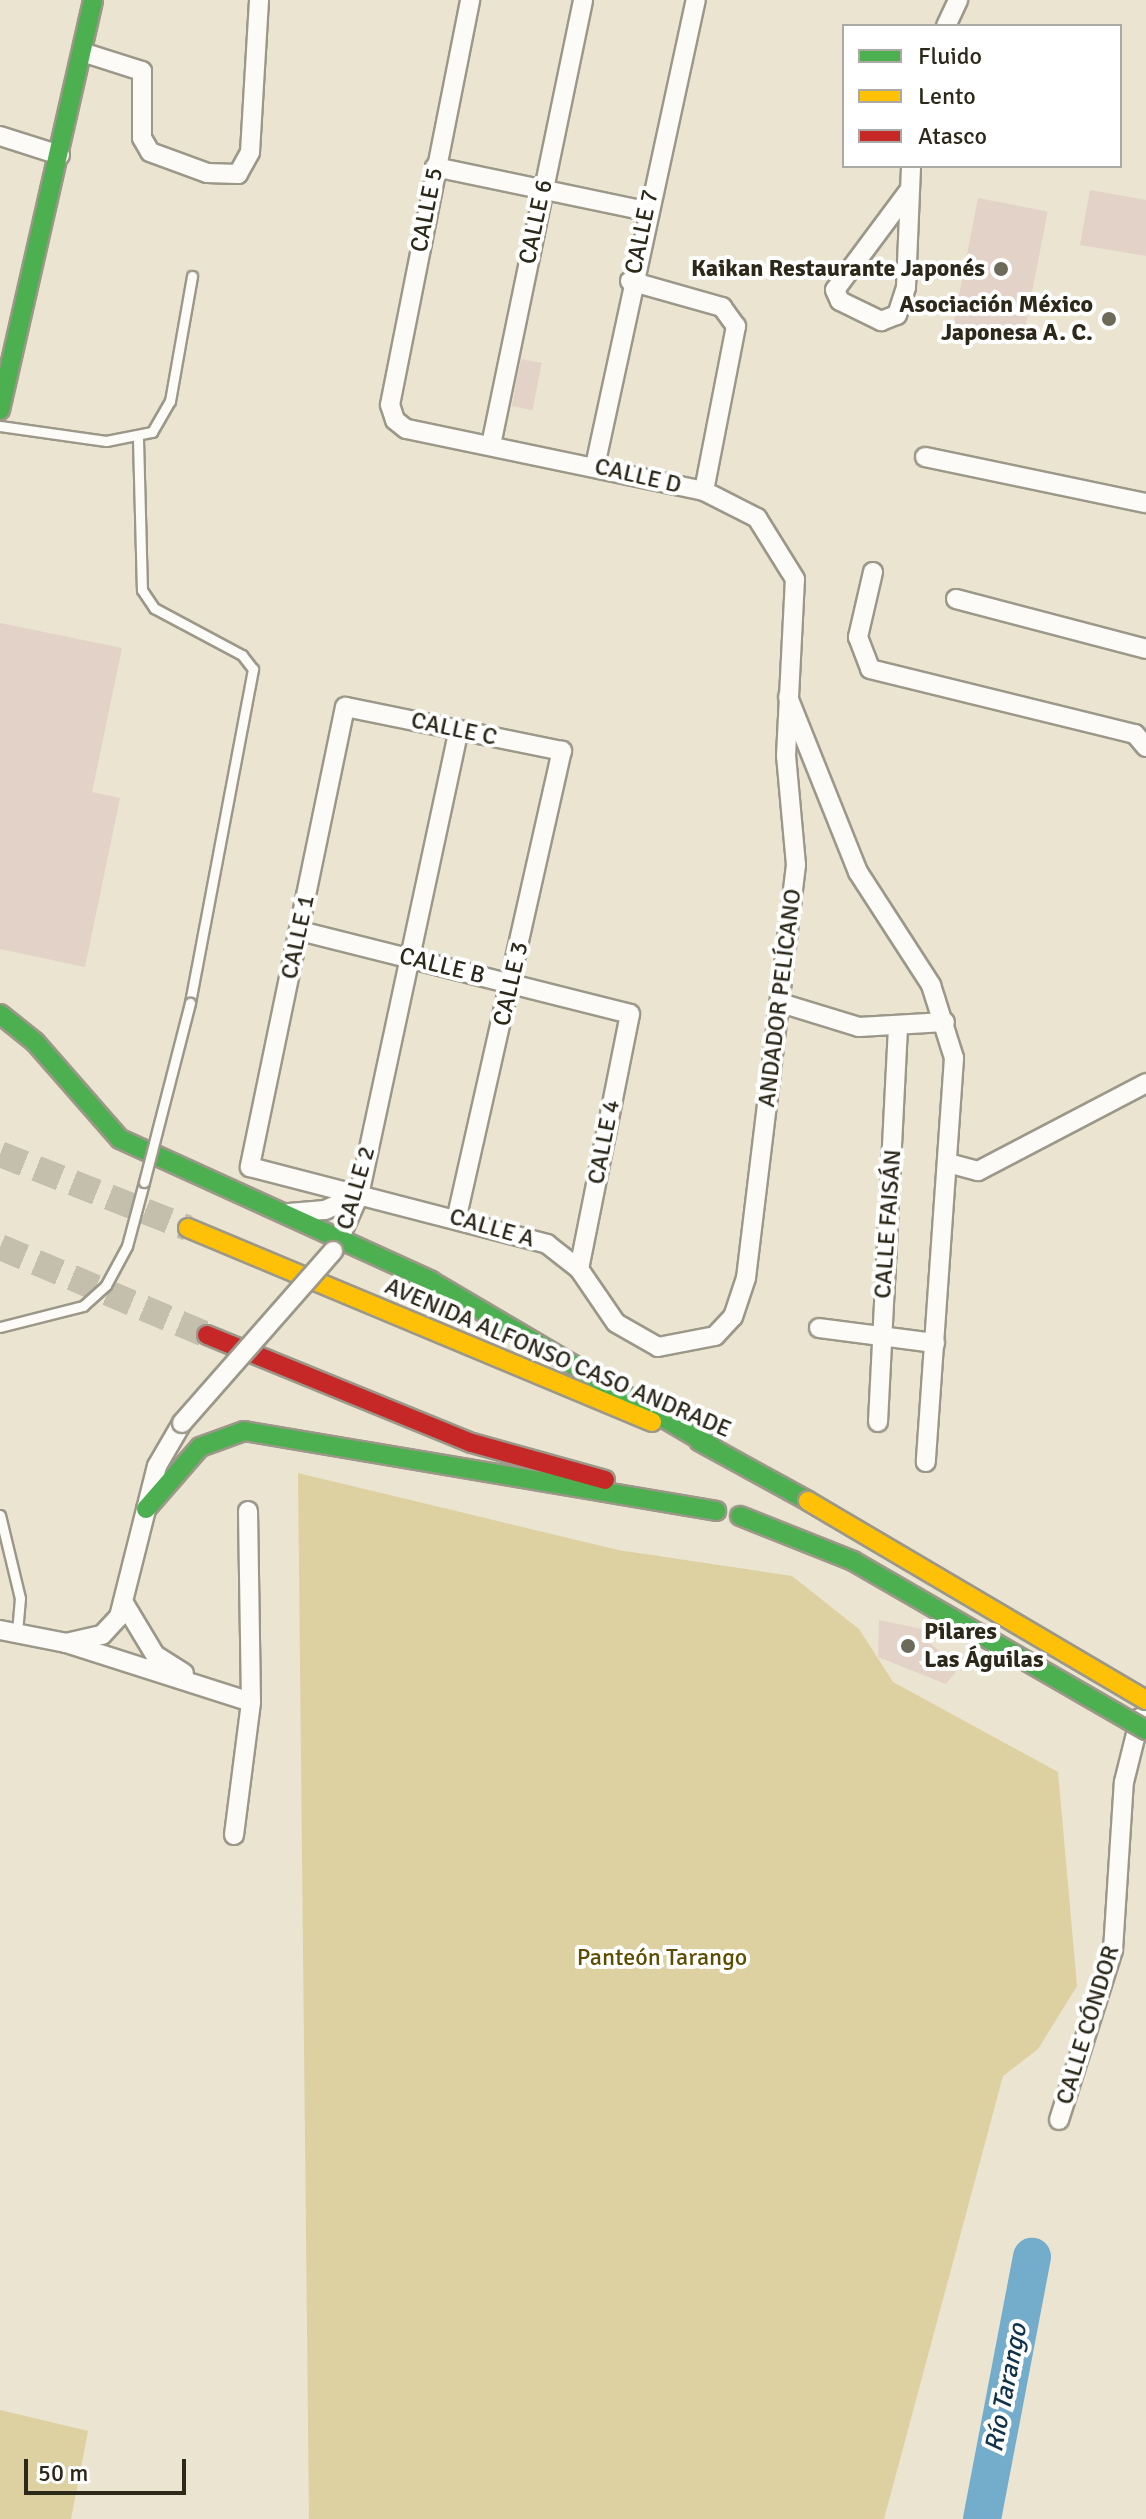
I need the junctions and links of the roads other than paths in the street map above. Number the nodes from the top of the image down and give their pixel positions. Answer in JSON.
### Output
{"nodes":[{"id":1,"x":93,"y":0,"type":"edge"},
{"id":2,"x":259,"y":0,"type":"edge"},
{"id":3,"x":470,"y":0,"type":"edge"},
{"id":4,"x":583,"y":0,"type":"edge"},
{"id":5,"x":696,"y":0,"type":"edge"},
{"id":6,"x":958,"y":0,"type":"edge"},
{"id":7,"x":947,"y":24,"type":"edge"},
{"id":8,"x":82,"y":52,"type":"junction"},
{"id":9,"x":0,"y":136,"type":"edge"},
{"id":10,"x":60,"y":155,"type":"junction"},
{"id":11,"x":435,"y":167,"type":"junction"},
{"id":12,"x":911,"y":168,"type":"edge"},
{"id":13,"x":542,"y":190,"type":"junction"},
{"id":14,"x":908,"y":192,"type":"junction"},
{"id":15,"x":646,"y":211,"type":"junction"},
{"id":16,"x":192,"y":276,"type":"dead end"},
{"id":17,"x":630,"y":281,"type":"junction"},
{"id":18,"x":0,"y":410,"type":"edge"},
{"id":19,"x":395,"y":420,"type":"joint"},
{"id":20,"x":0,"y":426,"type":"edge"},
{"id":21,"x":138,"y":439,"type":"junction"},
{"id":22,"x":491,"y":445,"type":"junction"},
{"id":23,"x":925,"y":457,"type":"dead end"},
{"id":24,"x":595,"y":466,"type":"junction"},
{"id":25,"x":704,"y":491,"type":"junction"},
{"id":26,"x":1146,"y":503,"type":"edge"},
{"id":27,"x":873,"y":572,"type":"dead end"},
{"id":28,"x":956,"y":599,"type":"dead end"},
{"id":29,"x":795,"y":629,"type":"joint"},
{"id":30,"x":1146,"y":649,"type":"edge"},
{"id":31,"x":787,"y":695,"type":"junction"},
{"id":32,"x":345,"y":707,"type":"joint"},
{"id":33,"x":459,"y":730,"type":"junction"},
{"id":34,"x":1146,"y":747,"type":"edge"},
{"id":35,"x":562,"y":751,"type":"joint"},
{"id":36,"x":300,"y":931,"type":"junction"},
{"id":37,"x":408,"y":958,"type":"junction"},
{"id":38,"x":511,"y":984,"type":"junction"},
{"id":39,"x":784,"y":1004,"type":"junction"},
{"id":40,"x":0,"y":1014,"type":"edge"},
{"id":41,"x":630,"y":1014,"type":"joint"},
{"id":42,"x":945,"y":1022,"type":"junction"},
{"id":43,"x":898,"y":1027,"type":"junction"},
{"id":44,"x":1146,"y":1083,"type":"edge"},
{"id":45,"x":948,"y":1163,"type":"junction"},
{"id":46,"x":250,"y":1167,"type":"joint"},
{"id":47,"x":359,"y":1195,"type":"junction"},
{"id":48,"x":283,"y":1213,"type":"junction"},
{"id":49,"x":457,"y":1216,"type":"junction"},
{"id":50,"x":188,"y":1228,"type":"tunnel mouth"},
{"id":51,"x":337,"y":1246,"type":"junction"},
{"id":52,"x":579,"y":1269,"type":"junction"},
{"id":53,"x":733,"y":1317,"type":"joint"},
{"id":54,"x":0,"y":1327,"type":"edge"},
{"id":55,"x":819,"y":1328,"type":"dead end"},
{"id":56,"x":207,"y":1335,"type":"tunnel mouth"},
{"id":57,"x":880,"y":1339,"type":"junction"},
{"id":58,"x":935,"y":1343,"type":"junction"},
{"id":59,"x":878,"y":1422,"type":"dead end"},
{"id":60,"x":713,"y":1447,"type":"junction"},
{"id":61,"x":926,"y":1462,"type":"dead end"},
{"id":62,"x":146,"y":1509,"type":"junction"},
{"id":63,"x":248,"y":1511,"type":"dead end"},
{"id":64,"x":716,"y":1511,"type":"junction"},
{"id":65,"x":0,"y":1515,"type":"edge"},
{"id":66,"x":2,"y":1535,"type":"edge"},
{"id":67,"x":125,"y":1605,"type":"junction"},
{"id":68,"x":9,"y":1632,"type":"edge"},
{"id":69,"x":66,"y":1643,"type":"junction"},
{"id":70,"x":1146,"y":1692,"type":"edge"},
{"id":71,"x":221,"y":1695,"type":"junction"},
{"id":72,"x":1146,"y":1700,"type":"edge"},
{"id":73,"x":251,"y":1702,"type":"junction"},
{"id":74,"x":1142,"y":1742,"type":"edge"},
{"id":75,"x":234,"y":1835,"type":"dead end"},
{"id":76,"x":1059,"y":2120,"type":"dead end"}],
"edges":[{"from":1,"to":8,"type":"main road"},
{"from":2,"to":8,"type":"street"},
{"from":3,"to":11,"type":"street","name":"CALLE 5"},
{"from":4,"to":13,"type":"street","name":"CALLE 6"},
{"from":5,"to":15,"type":"street","name":"CALLE 7"},
{"from":6,"to":7,"type":"street"},
{"from":8,"to":10,"type":"main road"},
{"from":9,"to":10,"type":"street"},
{"from":10,"to":18,"type":"main road"},
{"from":11,"to":13,"type":"street"},
{"from":11,"to":19,"type":"street","name":"CALLE 5"},
{"from":12,"to":14,"type":"street"},
{"from":13,"to":15,"type":"street"},
{"from":13,"to":22,"type":"street","name":"CALLE 6"},
{"from":14,"to":14,"type":"street"},
{"from":15,"to":17,"type":"street","name":"CALLE 7"},
{"from":16,"to":21,"type":"lane"},
{"from":17,"to":24,"type":"street","name":"CALLE 7"},
{"from":17,"to":25,"type":"street"},
{"from":19,"to":22,"type":"street","name":"CALLE D"},
{"from":20,"to":21,"type":"lane"},
{"from":21,"to":54,"type":"lane","bridge":true},
{"from":22,"to":24,"type":"street","name":"CALLE D"},
{"from":23,"to":26,"type":"street"},
{"from":24,"to":25,"type":"street","name":"CALLE D"},
{"from":25,"to":29,"type":"street","name":"CALLE D"},
{"from":27,"to":34,"type":"street"},
{"from":28,"to":30,"type":"street"},
{"from":29,"to":31,"type":"street","name":"ANDADOR PELÍCANO"},
{"from":31,"to":39,"type":"street","name":"ANDADOR PELÍCANO"},
{"from":31,"to":42,"type":"street"},
{"from":32,"to":33,"type":"street","name":"CALLE C"},
{"from":32,"to":36,"type":"street","name":"CALLE 1"},
{"from":33,"to":35,"type":"street","name":"CALLE C"},
{"from":33,"to":37,"type":"street","name":"CALLE 2"},
{"from":35,"to":38,"type":"street","name":"CALLE 3"},
{"from":36,"to":37,"type":"street","name":"CALLE B"},
{"from":36,"to":46,"type":"street","name":"CALLE 1"},
{"from":37,"to":38,"type":"street","name":"CALLE B"},
{"from":37,"to":47,"type":"street","name":"CALLE 2"},
{"from":38,"to":41,"type":"street","name":"CALLE B"},
{"from":38,"to":49,"type":"street","name":"CALLE 3"},
{"from":39,"to":43,"type":"street"},
{"from":39,"to":53,"type":"street","name":"ANDADOR PELÍCANO"},
{"from":40,"to":48,"type":"main road"},
{"from":41,"to":52,"type":"street","name":"CALLE 4"},
{"from":42,"to":43,"type":"street"},
{"from":42,"to":45,"type":"street"},
{"from":43,"to":57,"type":"street","name":"CALLE FAISÁN"},
{"from":44,"to":45,"type":"street"},
{"from":45,"to":58,"type":"street"},
{"from":46,"to":47,"type":"street","name":"CALLE A"},
{"from":47,"to":48,"type":"street"},
{"from":47,"to":49,"type":"street","name":"CALLE A"},
{"from":47,"to":51,"type":"street","name":"CALLE 2"},
{"from":48,"to":51,"type":"main road"},
{"from":49,"to":52,"type":"street","name":"CALLE A"},
{"from":50,"to":60,"type":"main road","name":"AVENIDA ALFONSO CASO ANDRADE"},
{"from":51,"to":60,"type":"main road"},
{"from":51,"to":62,"type":"street","name":"CALLE 2","bridge":true},
{"from":52,"to":53,"type":"street","name":"CALLE A"},
{"from":55,"to":57,"type":"street"},
{"from":56,"to":64,"type":"main road"},
{"from":57,"to":58,"type":"street"},
{"from":57,"to":59,"type":"street","name":"CALLE FAISÁN"},
{"from":58,"to":61,"type":"street"},
{"from":60,"to":72,"type":"main road","name":"AVENIDA ALFONSO CASO ANDRADE","bridge":true},
{"from":62,"to":64,"type":"main road"},
{"from":62,"to":67,"type":"street","name":"CALLE 2"},
{"from":63,"to":73,"type":"street"},
{"from":64,"to":74,"type":"main road","bridge":true},
{"from":65,"to":66,"type":"lane"},
{"from":66,"to":68,"type":"lane"},
{"from":67,"to":69,"type":"street","name":"CALLE 2"},
{"from":67,"to":71,"type":"street"},
{"from":68,"to":69,"type":"street"},
{"from":69,"to":71,"type":"street"},
{"from":70,"to":74,"type":"street","name":"CALLE CÓNDOR"},
{"from":71,"to":73,"type":"street"},
{"from":73,"to":75,"type":"street"},
{"from":74,"to":76,"type":"street","name":"CALLE CÓNDOR"}]}
